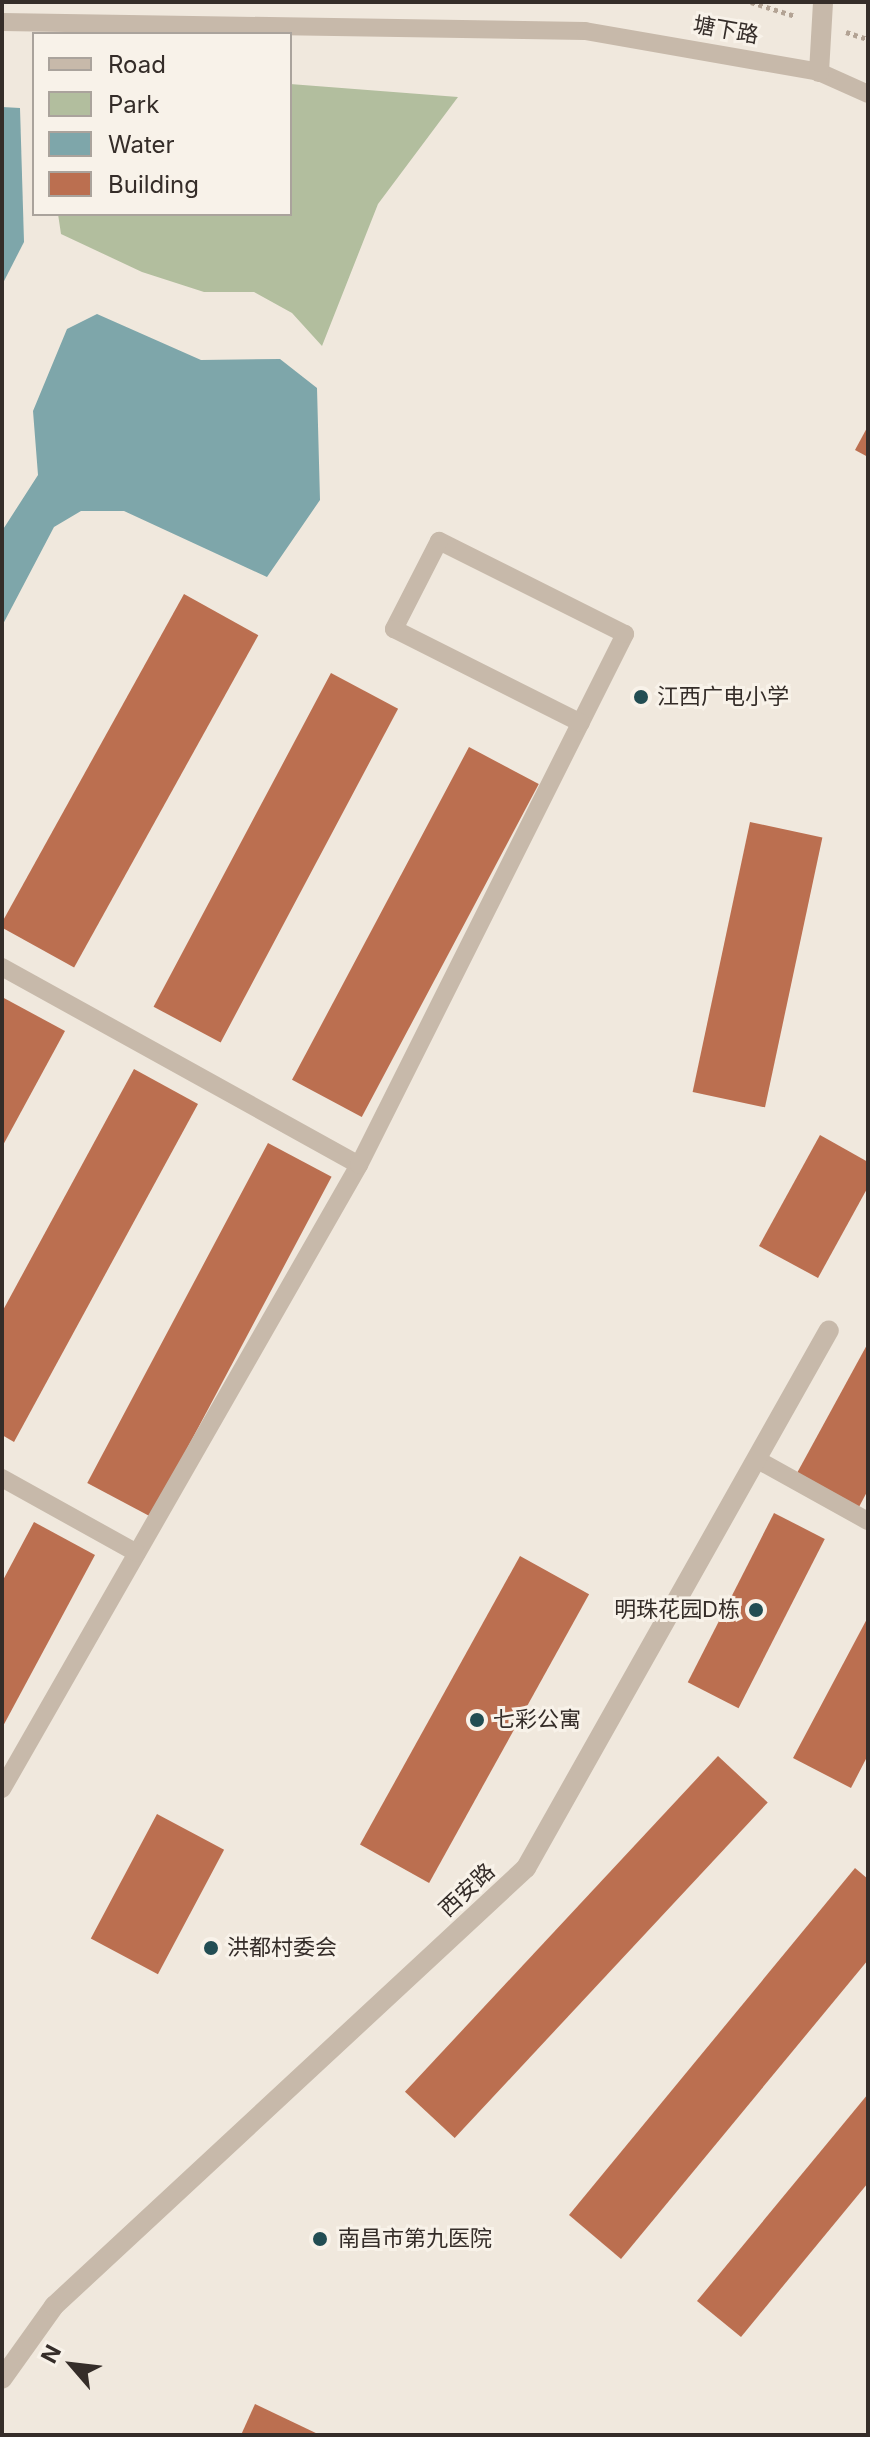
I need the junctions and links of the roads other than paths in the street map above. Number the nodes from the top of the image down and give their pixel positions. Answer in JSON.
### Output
{"nodes":[{"id":1,"x":823,"y":2,"type":"edge"},
{"id":2,"x":2,"y":22,"type":"edge"},
{"id":3,"x":819,"y":72,"type":"junction"},
{"id":4,"x":868,"y":94,"type":"edge"},
{"id":5,"x":581,"y":723,"type":"junction"},
{"id":6,"x":2,"y":967,"type":"edge"},
{"id":7,"x":359,"y":1165,"type":"junction"},
{"id":8,"x":829,"y":1330,"type":"dead end"},
{"id":9,"x":756,"y":1459,"type":"junction"},
{"id":10,"x":2,"y":1478,"type":"edge"},
{"id":11,"x":868,"y":1521,"type":"edge"},
{"id":12,"x":137,"y":1553,"type":"junction"},
{"id":13,"x":2,"y":1789,"type":"edge"},
{"id":14,"x":2,"y":2379,"type":"edge"}],
"edges":[{"from":1,"to":3,"type":"street"},
{"from":2,"to":3,"type":"lane","name":"塘下路"},
{"from":3,"to":4,"type":"lane","name":"塘下路"},
{"from":5,"to":5,"type":"lane"},
{"from":5,"to":7,"type":"lane"},
{"from":6,"to":7,"type":"lane"},
{"from":7,"to":12,"type":"lane"},
{"from":8,"to":9,"type":"street","name":"西安路"},
{"from":9,"to":11,"type":"lane"},
{"from":9,"to":14,"type":"street","name":"西安路"},
{"from":10,"to":12,"type":"lane"},
{"from":12,"to":13,"type":"lane"}]}
